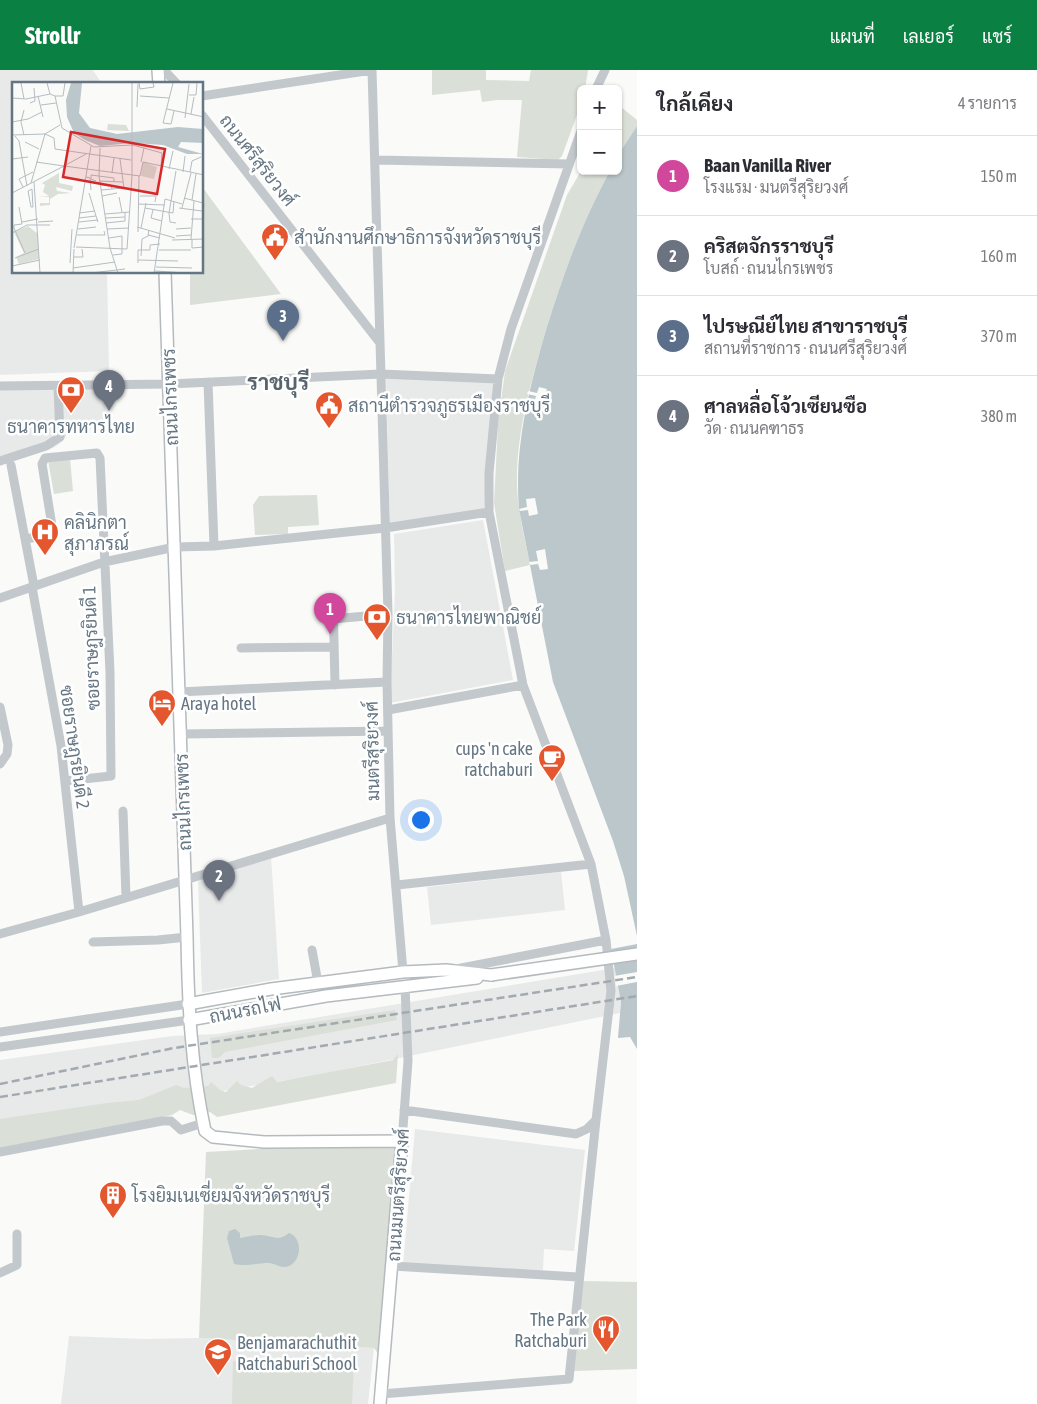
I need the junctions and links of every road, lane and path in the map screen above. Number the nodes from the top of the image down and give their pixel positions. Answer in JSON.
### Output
{"nodes":[{"id":1,"x":164,"y":70,"type":"edge"},
{"id":2,"x":372,"y":70,"type":"edge"},
{"id":3,"x":605,"y":70,"type":"edge"},
{"id":4,"x":174,"y":82,"type":"edge"},
{"id":5,"x":598,"y":85,"type":"edge"},
{"id":6,"x":204,"y":96,"type":"edge"},
{"id":7,"x":204,"y":118,"type":"edge"},
{"id":8,"x":577,"y":141,"type":"edge"},
{"id":9,"x":376,"y":160,"type":"junction"},
{"id":10,"x":568,"y":164,"type":"junction"},
{"id":11,"x":165,"y":274,"type":"edge"},
{"id":12,"x":380,"y":343,"type":"junction"},
{"id":13,"x":381,"y":374,"type":"junction"},
{"id":14,"x":498,"y":379,"type":"junction"},
{"id":15,"x":208,"y":382,"type":"junction"},
{"id":16,"x":170,"y":384,"type":"junction"},
{"id":17,"x":0,"y":386,"type":"edge"},
{"id":18,"x":58,"y":386,"type":"junction"},
{"id":19,"x":0,"y":461,"type":"edge"},
{"id":20,"x":11,"y":465,"type":"dead end"},
{"id":21,"x":489,"y":512,"type":"junction"},
{"id":22,"x":385,"y":528,"type":"junction"},
{"id":23,"x":26,"y":539,"type":"junction"},
{"id":24,"x":214,"y":546,"type":"junction"},
{"id":25,"x":175,"y":547,"type":"junction"},
{"id":26,"x":104,"y":562,"type":"junction"},
{"id":27,"x":33,"y":586,"type":"junction"},
{"id":28,"x":0,"y":598,"type":"edge"},
{"id":29,"x":333,"y":598,"type":"dead end"},
{"id":30,"x":388,"y":614,"type":"junction"},
{"id":31,"x":333,"y":619,"type":"junction"},
{"id":32,"x":334,"y":647,"type":"junction"},
{"id":33,"x":241,"y":648,"type":"dead end"},
{"id":34,"x":387,"y":682,"type":"junction"},
{"id":35,"x":335,"y":685,"type":"junction"},
{"id":36,"x":523,"y":685,"type":"junction"},
{"id":37,"x":179,"y":692,"type":"junction"},
{"id":38,"x":0,"y":707,"type":"edge"},
{"id":39,"x":388,"y":710,"type":"junction"},
{"id":40,"x":388,"y":731,"type":"junction"},
{"id":41,"x":181,"y":734,"type":"junction"},
{"id":42,"x":0,"y":764,"type":"edge"},
{"id":43,"x":65,"y":782,"type":"junction"},
{"id":44,"x":123,"y":811,"type":"dead end"},
{"id":45,"x":390,"y":818,"type":"junction"},
{"id":46,"x":591,"y":864,"type":"junction"},
{"id":47,"x":185,"y":880,"type":"junction"},
{"id":48,"x":397,"y":885,"type":"junction"},
{"id":49,"x":126,"y":897,"type":"junction"},
{"id":50,"x":79,"y":912,"type":"junction"},
{"id":51,"x":0,"y":934,"type":"edge"},
{"id":52,"x":187,"y":937,"type":"junction"},
{"id":53,"x":606,"y":940,"type":"junction"},
{"id":54,"x":93,"y":942,"type":"dead end"},
{"id":55,"x":312,"y":950,"type":"dead end"},
{"id":56,"x":637,"y":954,"type":"edge"},
{"id":57,"x":446,"y":970,"type":"junction"},
{"id":58,"x":403,"y":972,"type":"junction"},
{"id":59,"x":491,"y":975,"type":"junction"},
{"id":60,"x":318,"y":983,"type":"junction"},
{"id":61,"x":405,"y":986,"type":"junction"},
{"id":62,"x":188,"y":1004,"type":"junction"},
{"id":63,"x":189,"y":1020,"type":"junction"},
{"id":64,"x":0,"y":1032,"type":"edge"},
{"id":65,"x":0,"y":1047,"type":"edge"},
{"id":66,"x":404,"y":1110,"type":"junction"},
{"id":67,"x":596,"y":1120,"type":"junction"},
{"id":68,"x":203,"y":1121,"type":"junction"},
{"id":69,"x":402,"y":1142,"type":"junction"},
{"id":70,"x":0,"y":1152,"type":"edge"},
{"id":71,"x":17,"y":1234,"type":"dead end"},
{"id":72,"x":392,"y":1266,"type":"junction"},
{"id":73,"x":0,"y":1273,"type":"edge"},
{"id":74,"x":578,"y":1277,"type":"junction"},
{"id":75,"x":380,"y":1399,"type":"edge"}],
"edges":[{"from":1,"to":4,"type":"street"},
{"from":2,"to":6,"type":"street"},
{"from":2,"to":9,"type":"street","name":"มนตรีสุริยวงศ์"},
{"from":3,"to":5,"type":"street"},
{"from":7,"to":12,"type":"street","name":"ถนนศรีสุริยวงศ์"},
{"from":8,"to":10,"type":"street"},
{"from":9,"to":10,"type":"street"},
{"from":9,"to":12,"type":"street","name":"มนตรีสุริยวงศ์"},
{"from":10,"to":14,"type":"street"},
{"from":11,"to":16,"type":"main road","name":"ถนนไกรเพชร"},
{"from":12,"to":13,"type":"street","name":"มนตรีสุริยวงศ์"},
{"from":13,"to":14,"type":"street"},
{"from":13,"to":15,"type":"street"},
{"from":13,"to":22,"type":"street","name":"มนตรีสุริยวงศ์"},
{"from":14,"to":21,"type":"street"},
{"from":15,"to":16,"type":"street"},
{"from":15,"to":24,"type":"street"},
{"from":16,"to":18,"type":"street"},
{"from":16,"to":25,"type":"main road","name":"ถนนไกรเพชร"},
{"from":17,"to":18,"type":"street"},
{"from":18,"to":19,"type":"street"},
{"from":20,"to":23,"type":"street","name":"ซอยราษฎรยินดี 2"},
{"from":21,"to":22,"type":"street"},
{"from":21,"to":36,"type":"street"},
{"from":22,"to":24,"type":"street"},
{"from":22,"to":30,"type":"street","name":"มนตรีสุริยวงศ์"},
{"from":23,"to":26,"type":"street"},
{"from":23,"to":27,"type":"street","name":"ซอยราษฎรยินดี 2"},
{"from":24,"to":25,"type":"street"},
{"from":25,"to":26,"type":"street"},
{"from":25,"to":37,"type":"main road","name":"ถนนไกรเพชร"},
{"from":26,"to":27,"type":"street"},
{"from":26,"to":43,"type":"street","name":"ซอยราษฎรยินดี 1"},
{"from":27,"to":28,"type":"street"},
{"from":27,"to":43,"type":"street","name":"ซอยราษฎรยินดี 2"},
{"from":29,"to":31,"type":"street"},
{"from":30,"to":31,"type":"street"},
{"from":30,"to":34,"type":"street","name":"มนตรีสุริยวงศ์"},
{"from":31,"to":32,"type":"street"},
{"from":32,"to":33,"type":"street"},
{"from":32,"to":35,"type":"street"},
{"from":34,"to":35,"type":"street"},
{"from":34,"to":39,"type":"street","name":"มนตรีสุริยวงศ์"},
{"from":35,"to":37,"type":"street"},
{"from":36,"to":39,"type":"street"},
{"from":36,"to":46,"type":"street"},
{"from":37,"to":41,"type":"main road","name":"ถนนไกรเพชร"},
{"from":38,"to":42,"type":"street"},
{"from":39,"to":40,"type":"street","name":"มนตรีสุริยวงศ์"},
{"from":40,"to":41,"type":"street"},
{"from":40,"to":45,"type":"street","name":"มนตรีสุริยวงศ์"},
{"from":41,"to":47,"type":"main road","name":"ถนนไกรเพชร"},
{"from":43,"to":50,"type":"street","name":"ซอยราษฎรยินดี 2"},
{"from":44,"to":49,"type":"street"},
{"from":45,"to":47,"type":"street"},
{"from":45,"to":48,"type":"street","name":"มนตรีสุริยวงศ์"},
{"from":46,"to":48,"type":"street"},
{"from":46,"to":53,"type":"street"},
{"from":47,"to":49,"type":"street"},
{"from":47,"to":52,"type":"main road","name":"ถนนไกรเพชร"},
{"from":48,"to":58,"type":"street","name":"มนตรีสุริยวงศ์"},
{"from":49,"to":50,"type":"street"},
{"from":50,"to":51,"type":"street"},
{"from":52,"to":54,"type":"street"},
{"from":52,"to":62,"type":"main road","name":"ถนนไกรเพชร"},
{"from":53,"to":57,"type":"street"},
{"from":53,"to":67,"type":"street"},
{"from":55,"to":60,"type":"street"},
{"from":56,"to":59,"type":"main road","name":"ถนนรถไฟ","bridge":true},
{"from":57,"to":58,"type":"main road","name":"ถนนรถไฟ"},
{"from":57,"to":59,"type":"main road","name":"ถนนรถไฟ"},
{"from":58,"to":60,"type":"main road","name":"ถนนรถไฟ"},
{"from":59,"to":61,"type":"main road","name":"ถนนรถไฟ"},
{"from":60,"to":62,"type":"main road","name":"ถนนรถไฟ"},
{"from":61,"to":63,"type":"main road","name":"ถนนรถไฟ"},
{"from":61,"to":66,"type":"street","name":"ถนนมนตรีสุริยวงศ์"},
{"from":62,"to":63,"type":"main road","name":"ถนนไกรเพชร"},
{"from":62,"to":64,"type":"street","name":"ถนนรถไฟ"},
{"from":63,"to":65,"type":"street","name":"ถนนรถไฟ"},
{"from":63,"to":68,"type":"main road","name":"ถนนไกรเพชร"},
{"from":66,"to":67,"type":"street"},
{"from":66,"to":69,"type":"street","name":"ถนนมนตรีสุริยวงศ์"},
{"from":67,"to":74,"type":"street"},
{"from":68,"to":69,"type":"main road"},
{"from":68,"to":70,"type":"street"},
{"from":69,"to":72,"type":"main road","name":"ถนนมนตรีสุริยวงศ์"},
{"from":71,"to":73,"type":"street"},
{"from":72,"to":74,"type":"street"},
{"from":72,"to":75,"type":"main road","name":"ถนนมนตรีสุริยวงศ์"},
{"from":74,"to":75,"type":"street"}]}
